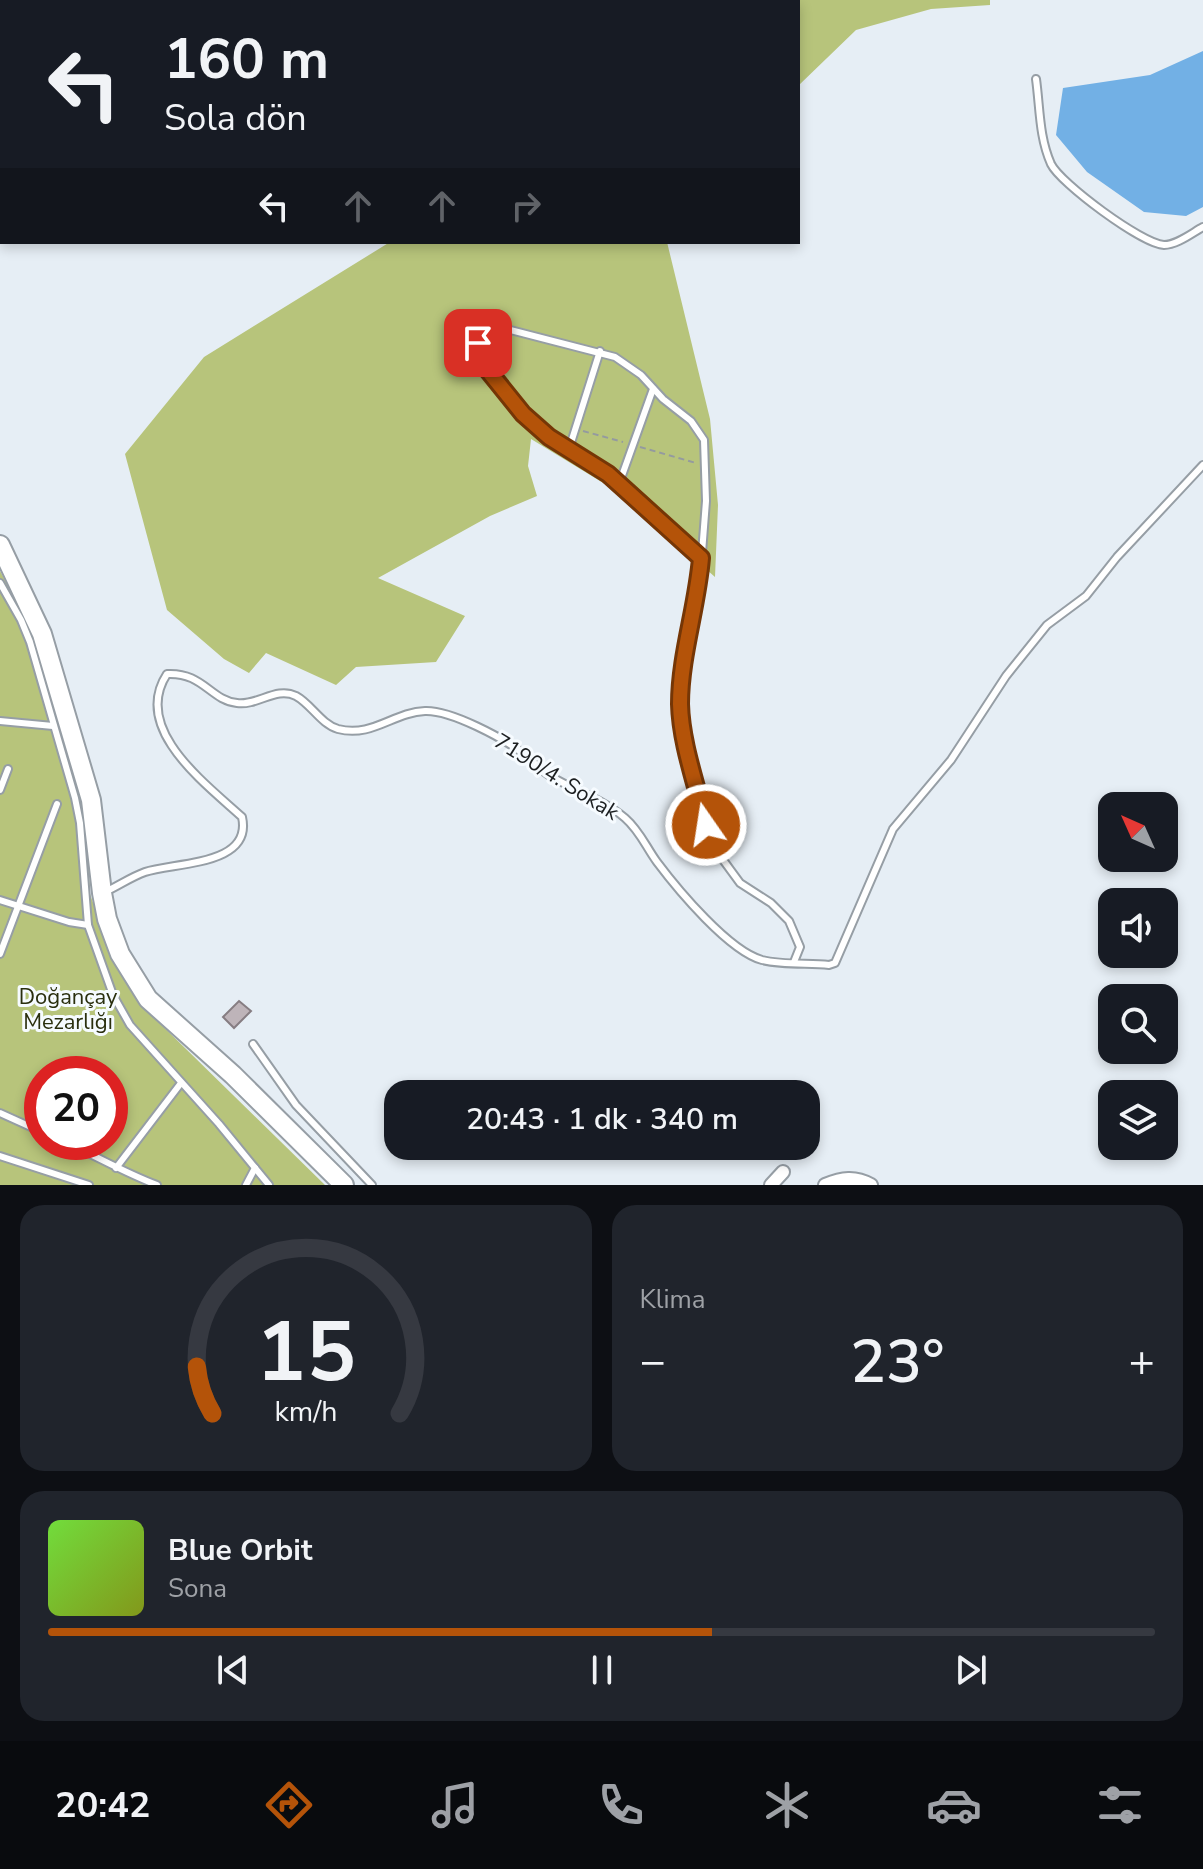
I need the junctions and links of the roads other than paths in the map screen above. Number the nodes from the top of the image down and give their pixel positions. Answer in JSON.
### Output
{"nodes":[{"id":1,"x":1036,"y":79,"type":"dead end"},
{"id":2,"x":1203,"y":227,"type":"edge"},
{"id":3,"x":600,"y":351,"type":"junction"},
{"id":4,"x":653,"y":389,"type":"junction"},
{"id":5,"x":569,"y":449,"type":"junction"},
{"id":6,"x":1203,"y":465,"type":"edge"},
{"id":7,"x":619,"y":484,"type":"junction"},
{"id":8,"x":0,"y":545,"type":"edge"},
{"id":9,"x":701,"y":558,"type":"junction"},
{"id":10,"x":0,"y":583,"type":"edge"},
{"id":11,"x":0,"y":721,"type":"edge"},
{"id":12,"x":53,"y":726,"type":"junction"},
{"id":13,"x":8,"y":769,"type":"dead end"},
{"id":14,"x":0,"y":790,"type":"edge"},
{"id":15,"x":57,"y":804,"type":"dead end"},
{"id":16,"x":102,"y":893,"type":"junction"},
{"id":17,"x":0,"y":900,"type":"edge"},
{"id":18,"x":18,"y":907,"type":"junction"},
{"id":19,"x":88,"y":925,"type":"junction"},
{"id":20,"x":0,"y":954,"type":"edge"},
{"id":21,"x":794,"y":962,"type":"junction"},
{"id":22,"x":253,"y":1044,"type":"dead end"},
{"id":23,"x":181,"y":1083,"type":"junction"},
{"id":24,"x":0,"y":1113,"type":"edge"},
{"id":25,"x":24,"y":1124,"type":"edge"},
{"id":26,"x":0,"y":1156,"type":"edge"},
{"id":27,"x":100,"y":1160,"type":"edge"},
{"id":28,"x":116,"y":1168,"type":"junction"},
{"id":29,"x":255,"y":1168,"type":"junction"},
{"id":30,"x":783,"y":1172,"type":"dead end"},
{"id":31,"x":89,"y":1185,"type":"edge"},
{"id":32,"x":157,"y":1185,"type":"edge"},
{"id":33,"x":246,"y":1185,"type":"edge"},
{"id":34,"x":269,"y":1185,"type":"edge"},
{"id":35,"x":344,"y":1185,"type":"edge"},
{"id":36,"x":372,"y":1185,"type":"edge"},
{"id":37,"x":771,"y":1185,"type":"edge"},
{"id":38,"x":825,"y":1185,"type":"edge"},
{"id":39,"x":871,"y":1185,"type":"edge"}],
"edges":[{"from":1,"to":2,"type":"lane"},
{"from":3,"to":4,"type":"lane"},
{"from":3,"to":5,"type":"lane"},
{"from":3,"to":5,"type":"lane"},
{"from":4,"to":7,"type":"lane"},
{"from":4,"to":9,"type":"lane"},
{"from":5,"to":7,"type":"lane"},
{"from":6,"to":21,"type":"lane","name":"7190/4. Sokak"},
{"from":7,"to":9,"type":"lane"},
{"from":8,"to":16,"type":"street"},
{"from":9,"to":21,"type":"lane"},
{"from":10,"to":12,"type":"lane"},
{"from":11,"to":12,"type":"lane"},
{"from":12,"to":19,"type":"lane"},
{"from":13,"to":14,"type":"lane"},
{"from":15,"to":18,"type":"lane"},
{"from":16,"to":21,"type":"lane","name":"7190/4. Sokak"},
{"from":16,"to":35,"type":"street"},
{"from":17,"to":18,"type":"lane"},
{"from":18,"to":19,"type":"lane"},
{"from":18,"to":20,"type":"lane"},
{"from":19,"to":23,"type":"lane"},
{"from":22,"to":36,"type":"lane"},
{"from":23,"to":28,"type":"lane"},
{"from":23,"to":29,"type":"lane"},
{"from":24,"to":25,"type":"lane"},
{"from":26,"to":31,"type":"lane"},
{"from":27,"to":28,"type":"lane"},
{"from":28,"to":32,"type":"lane"},
{"from":29,"to":33,"type":"lane"},
{"from":29,"to":34,"type":"lane"},
{"from":30,"to":37,"type":"street"},
{"from":38,"to":39,"type":"street"}]}
